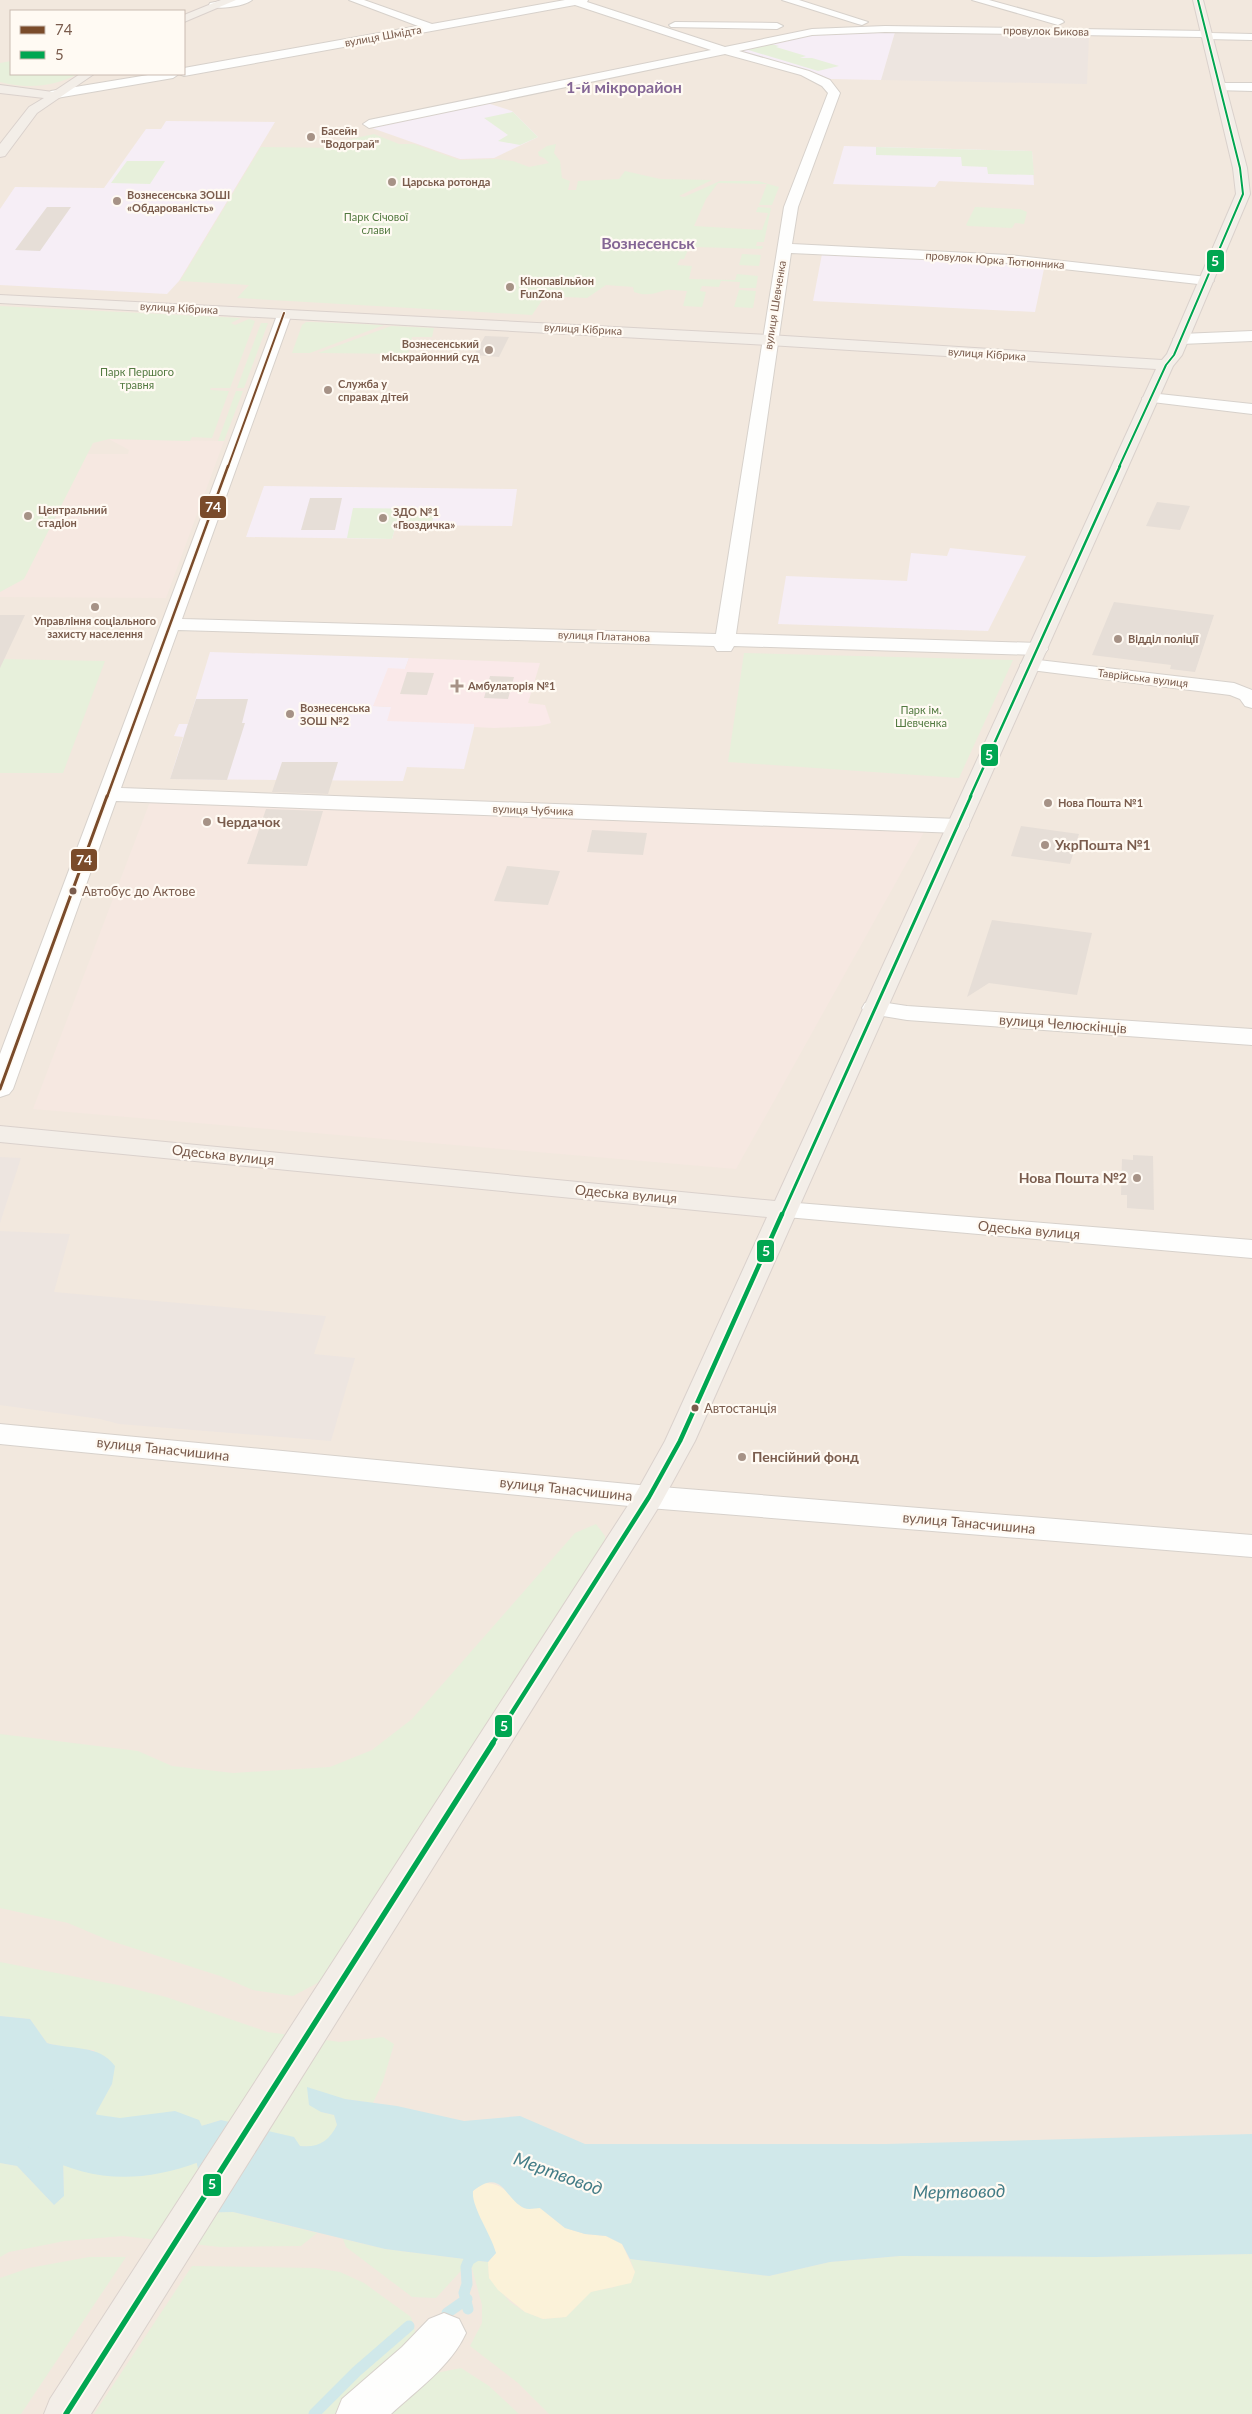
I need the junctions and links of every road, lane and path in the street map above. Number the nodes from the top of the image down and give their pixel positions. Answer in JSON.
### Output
{"nodes":[{"id":1,"x":231,"y":0,"type":"edge"},
{"id":2,"x":247,"y":0,"type":"edge"},
{"id":3,"x":354,"y":0,"type":"edge"},
{"id":4,"x":576,"y":0,"type":"edge"},
{"id":5,"x":787,"y":0,"type":"edge"},
{"id":6,"x":977,"y":0,"type":"edge"},
{"id":7,"x":1198,"y":0,"type":"edge"},
{"id":8,"x":214,"y":6,"type":"junction"},
{"id":9,"x":185,"y":19,"type":"edge"},
{"id":10,"x":656,"y":26,"type":"junction"},
{"id":11,"x":430,"y":28,"type":"junction"},
{"id":12,"x":882,"y":28,"type":"junction"},
{"id":13,"x":1088,"y":32,"type":"junction"},
{"id":14,"x":1206,"y":35,"type":"junction"},
{"id":15,"x":1252,"y":37,"type":"edge"},
{"id":16,"x":721,"y":49,"type":"junction"},
{"id":17,"x":185,"y":72,"type":"edge"},
{"id":18,"x":86,"y":75,"type":"edge"},
{"id":19,"x":168,"y":75,"type":"edge"},
{"id":20,"x":1219,"y":87,"type":"junction"},
{"id":21,"x":1252,"y":87,"type":"edge"},
{"id":22,"x":0,"y":89,"type":"edge"},
{"id":23,"x":52,"y":96,"type":"junction"},
{"id":24,"x":369,"y":124,"type":"dead end"},
{"id":25,"x":0,"y":153,"type":"edge"},
{"id":26,"x":783,"y":248,"type":"junction"},
{"id":27,"x":1207,"y":281,"type":"junction"},
{"id":28,"x":0,"y":299,"type":"edge"},
{"id":29,"x":284,"y":313,"type":"junction"},
{"id":30,"x":1252,"y":336,"type":"edge"},
{"id":31,"x":1182,"y":339,"type":"junction"},
{"id":32,"x":770,"y":340,"type":"junction"},
{"id":33,"x":1166,"y":365,"type":"junction"},
{"id":34,"x":1150,"y":398,"type":"junction"},
{"id":35,"x":1252,"y":408,"type":"edge"},
{"id":36,"x":169,"y":627,"type":"junction"},
{"id":37,"x":724,"y":643,"type":"junction"},
{"id":38,"x":1034,"y":656,"type":"junction"},
{"id":39,"x":1252,"y":702,"type":"edge"},
{"id":40,"x":108,"y":794,"type":"junction"},
{"id":41,"x":958,"y":826,"type":"junction"},
{"id":42,"x":874,"y":1008,"type":"junction"},
{"id":43,"x":1252,"y":1037,"type":"edge"},
{"id":44,"x":0,"y":1089,"type":"edge"},
{"id":45,"x":0,"y":1134,"type":"edge"},
{"id":46,"x":785,"y":1210,"type":"junction"},
{"id":47,"x":1252,"y":1249,"type":"edge"},
{"id":48,"x":0,"y":1434,"type":"edge"},
{"id":49,"x":649,"y":1497,"type":"junction"},
{"id":50,"x":1252,"y":1546,"type":"edge"},
{"id":51,"x":444,"y":2333,"type":"dead end"},
{"id":52,"x":66,"y":2414,"type":"edge"},
{"id":53,"x":358,"y":2414,"type":"edge"}],
"edges":[{"from":1,"to":8,"type":"main road"},
{"from":2,"to":8,"type":"street"},
{"from":3,"to":11,"type":"street"},
{"from":4,"to":10,"type":"street"},
{"from":4,"to":11,"type":"street","name":"вулиця Шмідта"},
{"from":5,"to":12,"type":"street"},
{"from":6,"to":13,"type":"street"},
{"from":7,"to":14,"type":"main road"},
{"from":8,"to":9,"type":"main road"},
{"from":10,"to":12,"type":"street","name":"провулок Бикова"},
{"from":10,"to":16,"type":"street","name":"вулиця Шевченка"},
{"from":11,"to":17,"type":"street","name":"вулиця Шмідта"},
{"from":12,"to":13,"type":"street","name":"провулок Бикова"},
{"from":12,"to":16,"type":"street","name":"вулиця Шевченка"},
{"from":13,"to":14,"type":"street","name":"провулок Бикова"},
{"from":14,"to":15,"type":"street","name":"провулок Бикова"},
{"from":14,"to":20,"type":"main road"},
{"from":16,"to":24,"type":"street","name":"вулиця Шевченка"},
{"from":16,"to":26,"type":"street","name":"вулиця Шевченка"},
{"from":18,"to":23,"type":"main road"},
{"from":19,"to":23,"type":"street"},
{"from":20,"to":21,"type":"street"},
{"from":20,"to":27,"type":"main road"},
{"from":22,"to":23,"type":"main road"},
{"from":23,"to":25,"type":"main road"},
{"from":26,"to":27,"type":"street","name":"провулок Юрка Тютюнника"},
{"from":26,"to":32,"type":"street","name":"вулиця Шевченка"},
{"from":27,"to":31,"type":"main road"},
{"from":28,"to":29,"type":"main road","name":"вулиця Кібрика"},
{"from":29,"to":32,"type":"main road","name":"вулиця Кібрика"},
{"from":29,"to":36,"type":"street"},
{"from":30,"to":31,"type":"street"},
{"from":31,"to":33,"type":"main road"},
{"from":32,"to":33,"type":"main road","name":"вулиця Кібрика"},
{"from":32,"to":37,"type":"street","name":"вулиця Шевченка"},
{"from":33,"to":34,"type":"main road"},
{"from":34,"to":35,"type":"street"},
{"from":34,"to":38,"type":"main road"},
{"from":36,"to":37,"type":"street","name":"вулиця Платанова"},
{"from":36,"to":40,"type":"street"},
{"from":37,"to":38,"type":"street","name":"вулиця Платанова"},
{"from":38,"to":39,"type":"street","name":"Таврійська вулиця"},
{"from":38,"to":41,"type":"main road"},
{"from":40,"to":41,"type":"street","name":"вулиця Чубчика"},
{"from":40,"to":44,"type":"street"},
{"from":41,"to":42,"type":"main road"},
{"from":42,"to":43,"type":"street","name":"вулиця Челюскінців"},
{"from":42,"to":46,"type":"main road"},
{"from":45,"to":46,"type":"main road","name":"Одеська вулиця"},
{"from":46,"to":47,"type":"street","name":"Одеська вулиця"},
{"from":46,"to":49,"type":"main road"},
{"from":48,"to":49,"type":"street","name":"вулиця Танасчишина"},
{"from":49,"to":50,"type":"street","name":"вулиця Танасчишина"},
{"from":49,"to":52,"type":"main road"},
{"from":51,"to":53,"type":"street"}]}
